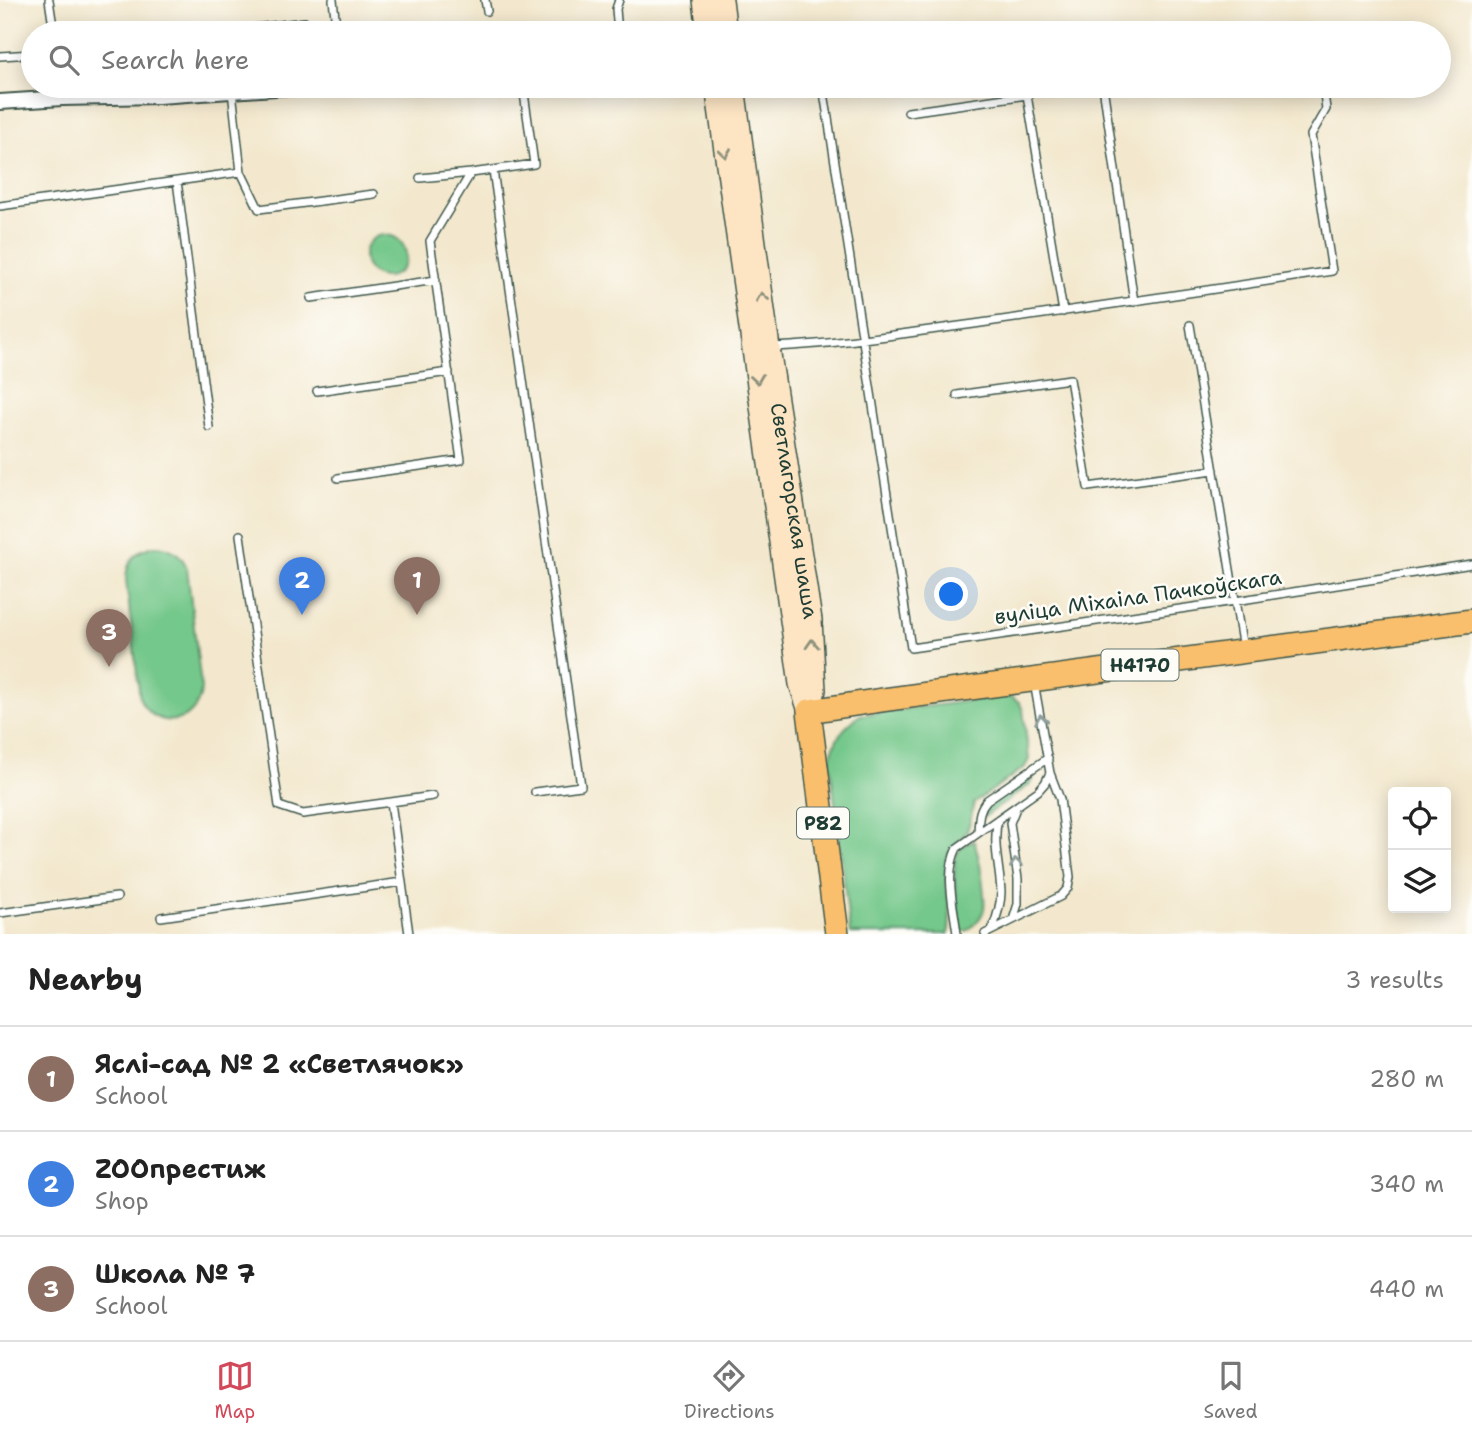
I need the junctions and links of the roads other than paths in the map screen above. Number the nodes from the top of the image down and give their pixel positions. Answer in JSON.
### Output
{"nodes":[{"id":1,"x":50,"y":0,"type":"edge"},
{"id":2,"x":333,"y":0,"type":"edge"},
{"id":3,"x":485,"y":0,"type":"edge"},
{"id":4,"x":619,"y":0,"type":"edge"},
{"id":5,"x":704,"y":0,"type":"edge"},
{"id":6,"x":722,"y":0,"type":"edge"},
{"id":7,"x":487,"y":11,"type":"dead end"},
{"id":8,"x":53,"y":21,"type":"edge"},
{"id":9,"x":336,"y":21,"type":"edge"},
{"id":10,"x":617,"y":21,"type":"edge"},
{"id":11,"x":707,"y":21,"type":"edge"},
{"id":12,"x":725,"y":21,"type":"edge"},
{"id":13,"x":21,"y":54,"type":"edge"},
{"id":14,"x":0,"y":55,"type":"edge"},
{"id":15,"x":24,"y":98,"type":"edge"},
{"id":16,"x":233,"y":98,"type":"edge"},
{"id":17,"x":525,"y":98,"type":"edge"},
{"id":18,"x":718,"y":98,"type":"edge"},
{"id":19,"x":736,"y":98,"type":"edge"},
{"id":20,"x":825,"y":98,"type":"edge"},
{"id":21,"x":1006,"y":98,"type":"edge"},
{"id":22,"x":1027,"y":98,"type":"edge"},
{"id":23,"x":1105,"y":98,"type":"edge"},
{"id":24,"x":1324,"y":98,"type":"edge"},
{"id":25,"x":0,"y":102,"type":"edge"},
{"id":26,"x":908,"y":112,"type":"dead end"},
{"id":27,"x":493,"y":170,"type":"junction"},
{"id":28,"x":241,"y":172,"type":"junction"},
{"id":29,"x":471,"y":173,"type":"junction"},
{"id":30,"x":420,"y":178,"type":"dead end"},
{"id":31,"x":177,"y":181,"type":"junction"},
{"id":32,"x":374,"y":194,"type":"dead end"},
{"id":33,"x":0,"y":206,"type":"edge"},
{"id":34,"x":436,"y":280,"type":"junction"},
{"id":35,"x":311,"y":298,"type":"dead end"},
{"id":36,"x":1134,"y":302,"type":"junction"},
{"id":37,"x":1063,"y":312,"type":"junction"},
{"id":38,"x":1190,"y":325,"type":"dead end"},
{"id":39,"x":863,"y":339,"type":"junction"},
{"id":40,"x":769,"y":348,"type":"junction"},
{"id":41,"x":449,"y":372,"type":"junction"},
{"id":42,"x":317,"y":391,"type":"dead end"},
{"id":43,"x":957,"y":395,"type":"dead end"},
{"id":44,"x":209,"y":427,"type":"dead end"},
{"id":45,"x":1214,"y":470,"type":"junction"},
{"id":46,"x":338,"y":478,"type":"dead end"},
{"id":47,"x":240,"y":535,"type":"dead end"},
{"id":48,"x":1472,"y":564,"type":"edge"},
{"id":49,"x":1235,"y":601,"type":"junction"},
{"id":50,"x":1472,"y":621,"type":"edge"},
{"id":51,"x":1243,"y":651,"type":"junction"},
{"id":52,"x":1034,"y":680,"type":"junction"},
{"id":53,"x":809,"y":711,"type":"junction"},
{"id":54,"x":1048,"y":758,"type":"junction"},
{"id":55,"x":1050,"y":773,"type":"junction"},
{"id":56,"x":535,"y":792,"type":"dead end"},
{"id":57,"x":433,"y":796,"type":"dead end"},
{"id":58,"x":391,"y":802,"type":"junction"},
{"id":59,"x":1017,"y":807,"type":"junction"},
{"id":60,"x":998,"y":819,"type":"junction"},
{"id":61,"x":978,"y":832,"type":"junction"},
{"id":62,"x":402,"y":882,"type":"junction"},
{"id":63,"x":117,"y":897,"type":"dead end"},
{"id":64,"x":0,"y":913,"type":"edge"},
{"id":65,"x":161,"y":917,"type":"dead end"},
{"id":66,"x":1013,"y":920,"type":"junction"},
{"id":67,"x":988,"y":932,"type":"edge"},
{"id":68,"x":409,"y":934,"type":"edge"},
{"id":69,"x":836,"y":934,"type":"edge"},
{"id":70,"x":957,"y":934,"type":"edge"}],
"edges":[{"from":1,"to":8,"type":"lane"},
{"from":2,"to":9,"type":"lane"},
{"from":3,"to":7,"type":"lane"},
{"from":4,"to":10,"type":"lane"},
{"from":5,"to":11,"type":"main road"},
{"from":6,"to":12,"type":"main road"},
{"from":13,"to":14,"type":"lane"},
{"from":15,"to":25,"type":"street"},
{"from":16,"to":28,"type":"lane"},
{"from":17,"to":27,"type":"lane"},
{"from":18,"to":53,"type":"main road","one_way":true},
{"from":40,"to":19,"type":"main road","name":"Светлагорская шаша","number":"Р82","one_way":true},
{"from":20,"to":39,"type":"lane"},
{"from":21,"to":26,"type":"lane"},
{"from":22,"to":37,"type":"lane"},
{"from":23,"to":36,"type":"lane"},
{"from":24,"to":36,"type":"lane"},
{"from":27,"to":29,"type":"lane"},
{"from":27,"to":56,"type":"lane"},
{"from":28,"to":31,"type":"lane"},
{"from":28,"to":32,"type":"lane"},
{"from":29,"to":30,"type":"lane"},
{"from":29,"to":34,"type":"lane"},
{"from":31,"to":33,"type":"lane"},
{"from":31,"to":44,"type":"lane"},
{"from":34,"to":35,"type":"lane"},
{"from":34,"to":41,"type":"lane"},
{"from":36,"to":37,"type":"lane"},
{"from":37,"to":39,"type":"lane"},
{"from":38,"to":45,"type":"lane"},
{"from":39,"to":40,"type":"lane"},
{"from":39,"to":49,"type":"lane","name":"вуліца Міхаіла Пачкоўскага"},
{"from":53,"to":40,"type":"main road","name":"Светлагорская шаша","number":"Р82","one_way":true},
{"from":41,"to":42,"type":"lane"},
{"from":41,"to":46,"type":"lane"},
{"from":43,"to":45,"type":"lane"},
{"from":45,"to":49,"type":"lane"},
{"from":47,"to":58,"type":"lane"},
{"from":48,"to":49,"type":"lane","name":"вуліца Міхаіла Пачкоўскага"},
{"from":49,"to":51,"type":"lane"},
{"from":50,"to":51,"type":"main road","number":"Н4170"},
{"from":51,"to":52,"type":"main road","number":"Н4170"},
{"from":52,"to":53,"type":"main road","number":"Н4170"},
{"from":54,"to":52,"type":"lane","one_way":true},
{"from":53,"to":69,"type":"main road","name":"Светлагорская шаша","number":"Р82"},
{"from":54,"to":55,"type":"lane"},
{"from":54,"to":61,"type":"lane"},
{"from":55,"to":59,"type":"lane"},
{"from":55,"to":66,"type":"lane"},
{"from":57,"to":58,"type":"lane"},
{"from":58,"to":62,"type":"lane"},
{"from":59,"to":60,"type":"lane"},
{"from":66,"to":59,"type":"lane","one_way":true},
{"from":60,"to":61,"type":"lane"},
{"from":60,"to":67,"type":"lane"},
{"from":61,"to":70,"type":"lane"},
{"from":62,"to":65,"type":"lane"},
{"from":62,"to":68,"type":"lane"},
{"from":63,"to":64,"type":"lane"},
{"from":66,"to":67,"type":"lane"}]}
